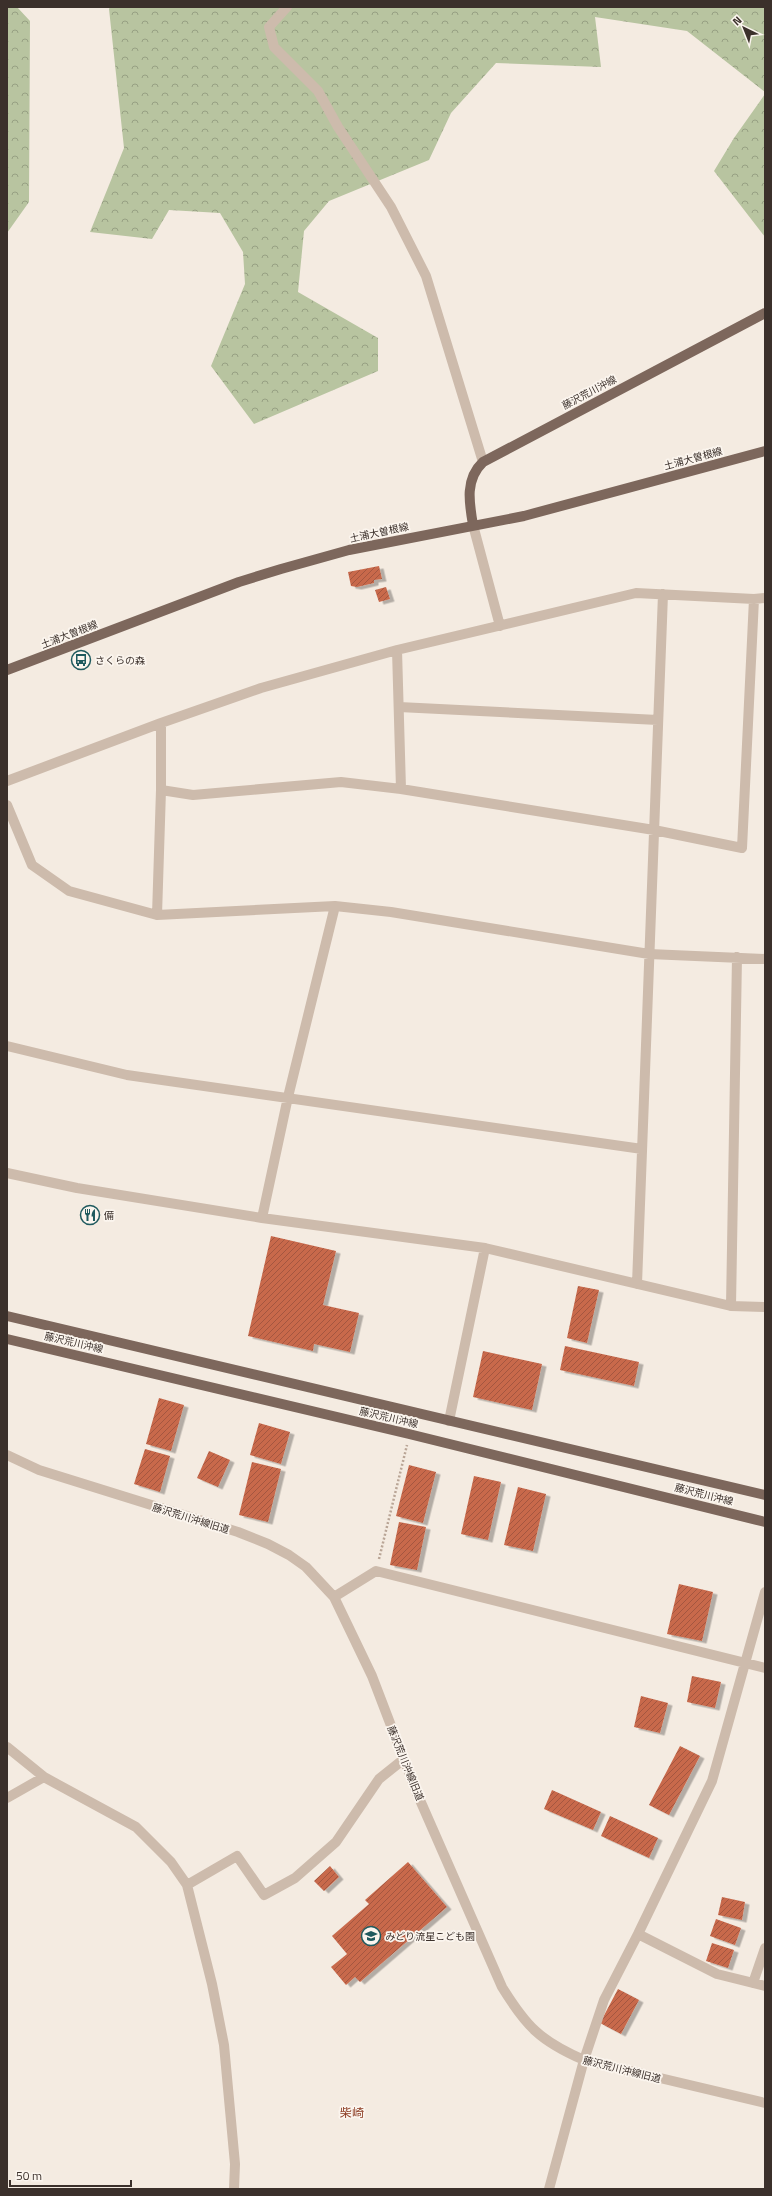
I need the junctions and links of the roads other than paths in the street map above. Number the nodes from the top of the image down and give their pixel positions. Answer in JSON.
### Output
{"nodes":[{"id":1,"x":286,"y":7,"type":"edge"},
{"id":2,"x":765,"y":312,"type":"edge"},
{"id":3,"x":765,"y":451,"type":"edge"},
{"id":4,"x":483,"y":462,"type":"junction"},
{"id":5,"x":473,"y":525,"type":"junction"},
{"id":6,"x":663,"y":594,"type":"junction"},
{"id":7,"x":765,"y":598,"type":"edge"},
{"id":8,"x":754,"y":599,"type":"junction"},
{"id":9,"x":500,"y":626,"type":"junction"},
{"id":10,"x":397,"y":650,"type":"junction"},
{"id":11,"x":7,"y":670,"type":"edge"},
{"id":12,"x":399,"y":707,"type":"junction"},
{"id":13,"x":658,"y":720,"type":"junction"},
{"id":14,"x":161,"y":723,"type":"junction"},
{"id":15,"x":7,"y":781,"type":"edge"},
{"id":16,"x":400,"y":789,"type":"junction"},
{"id":17,"x":162,"y":790,"type":"junction"},
{"id":18,"x":7,"y":805,"type":"edge"},
{"id":19,"x":654,"y":830,"type":"junction"},
{"id":20,"x":334,"y":906,"type":"junction"},
{"id":21,"x":157,"y":915,"type":"junction"},
{"id":22,"x":650,"y":954,"type":"junction"},
{"id":23,"x":737,"y":957,"type":"junction"},
{"id":24,"x":765,"y":959,"type":"edge"},
{"id":25,"x":7,"y":1046,"type":"edge"},
{"id":26,"x":288,"y":1097,"type":"junction"},
{"id":27,"x":642,"y":1149,"type":"junction"},
{"id":28,"x":7,"y":1173,"type":"edge"},
{"id":29,"x":262,"y":1218,"type":"junction"},
{"id":30,"x":485,"y":1248,"type":"junction"},
{"id":31,"x":637,"y":1284,"type":"junction"},
{"id":32,"x":731,"y":1306,"type":"junction"},
{"id":33,"x":765,"y":1307,"type":"edge"},
{"id":34,"x":7,"y":1316,"type":"edge"},
{"id":35,"x":7,"y":1339,"type":"edge"},
{"id":36,"x":448,"y":1421,"type":"junction"},
{"id":37,"x":7,"y":1455,"type":"edge"},
{"id":38,"x":765,"y":1495,"type":"edge"},
{"id":39,"x":765,"y":1522,"type":"edge"},
{"id":40,"x":765,"y":1592,"type":"edge"},
{"id":41,"x":334,"y":1597,"type":"junction"},
{"id":42,"x":747,"y":1663,"type":"junction"},
{"id":43,"x":765,"y":1668,"type":"edge"},
{"id":44,"x":7,"y":1747,"type":"edge"},
{"id":45,"x":404,"y":1760,"type":"junction"},
{"id":46,"x":44,"y":1777,"type":"junction"},
{"id":47,"x":7,"y":1798,"type":"edge"},
{"id":48,"x":187,"y":1885,"type":"junction"},
{"id":49,"x":638,"y":1934,"type":"junction"},
{"id":50,"x":765,"y":1948,"type":"edge"},
{"id":51,"x":753,"y":1983,"type":"junction"},
{"id":52,"x":765,"y":1986,"type":"edge"},
{"id":53,"x":584,"y":2060,"type":"junction"},
{"id":54,"x":765,"y":2104,"type":"edge"},
{"id":55,"x":234,"y":2189,"type":"edge"},
{"id":56,"x":549,"y":2189,"type":"edge"}],
"edges":[{"from":1,"to":4,"type":"street"},
{"from":2,"to":4,"type":"main road","name":"藤沢荒川沖線"},
{"from":3,"to":5,"type":"main road","name":"土浦大曽根線"},
{"from":4,"to":5,"type":"main road","name":"藤沢荒川沖線"},
{"from":5,"to":9,"type":"street"},
{"from":5,"to":11,"type":"main road","name":"土浦大曽根線"},
{"from":6,"to":8,"type":"street"},
{"from":6,"to":9,"type":"street"},
{"from":6,"to":13,"type":"street"},
{"from":7,"to":8,"type":"street"},
{"from":8,"to":19,"type":"street"},
{"from":9,"to":10,"type":"street"},
{"from":10,"to":12,"type":"street"},
{"from":10,"to":14,"type":"street"},
{"from":12,"to":13,"type":"street"},
{"from":12,"to":16,"type":"street"},
{"from":13,"to":19,"type":"street"},
{"from":14,"to":15,"type":"street"},
{"from":14,"to":17,"type":"street"},
{"from":16,"to":17,"type":"street"},
{"from":16,"to":19,"type":"street"},
{"from":17,"to":21,"type":"street"},
{"from":18,"to":21,"type":"street"},
{"from":19,"to":22,"type":"street"},
{"from":20,"to":21,"type":"street"},
{"from":20,"to":22,"type":"street"},
{"from":20,"to":26,"type":"street"},
{"from":22,"to":23,"type":"street"},
{"from":22,"to":27,"type":"street"},
{"from":23,"to":24,"type":"street"},
{"from":23,"to":32,"type":"street"},
{"from":25,"to":26,"type":"street"},
{"from":26,"to":27,"type":"street"},
{"from":26,"to":29,"type":"street"},
{"from":27,"to":31,"type":"street"},
{"from":28,"to":29,"type":"street"},
{"from":29,"to":30,"type":"street"},
{"from":30,"to":31,"type":"street"},
{"from":30,"to":36,"type":"street"},
{"from":31,"to":32,"type":"street"},
{"from":32,"to":33,"type":"street"},
{"from":34,"to":36,"type":"main road","name":"藤沢荒川沖線"},
{"from":35,"to":39,"type":"main road","name":"藤沢荒川沖線"},
{"from":36,"to":38,"type":"main road","name":"藤沢荒川沖線"},
{"from":37,"to":41,"type":"street","name":"藤沢荒川沖線旧道"},
{"from":40,"to":42,"type":"street"},
{"from":41,"to":42,"type":"street"},
{"from":41,"to":45,"type":"street","name":"藤沢荒川沖線旧道"},
{"from":42,"to":43,"type":"street"},
{"from":42,"to":49,"type":"street"},
{"from":44,"to":46,"type":"street"},
{"from":45,"to":48,"type":"street"},
{"from":45,"to":53,"type":"street","name":"藤沢荒川沖線旧道"},
{"from":46,"to":47,"type":"street"},
{"from":46,"to":48,"type":"street"},
{"from":48,"to":55,"type":"street"},
{"from":49,"to":51,"type":"street"},
{"from":49,"to":53,"type":"street"},
{"from":50,"to":51,"type":"street"},
{"from":51,"to":52,"type":"street"},
{"from":53,"to":54,"type":"street","name":"藤沢荒川沖線旧道"},
{"from":53,"to":56,"type":"street"}]}
